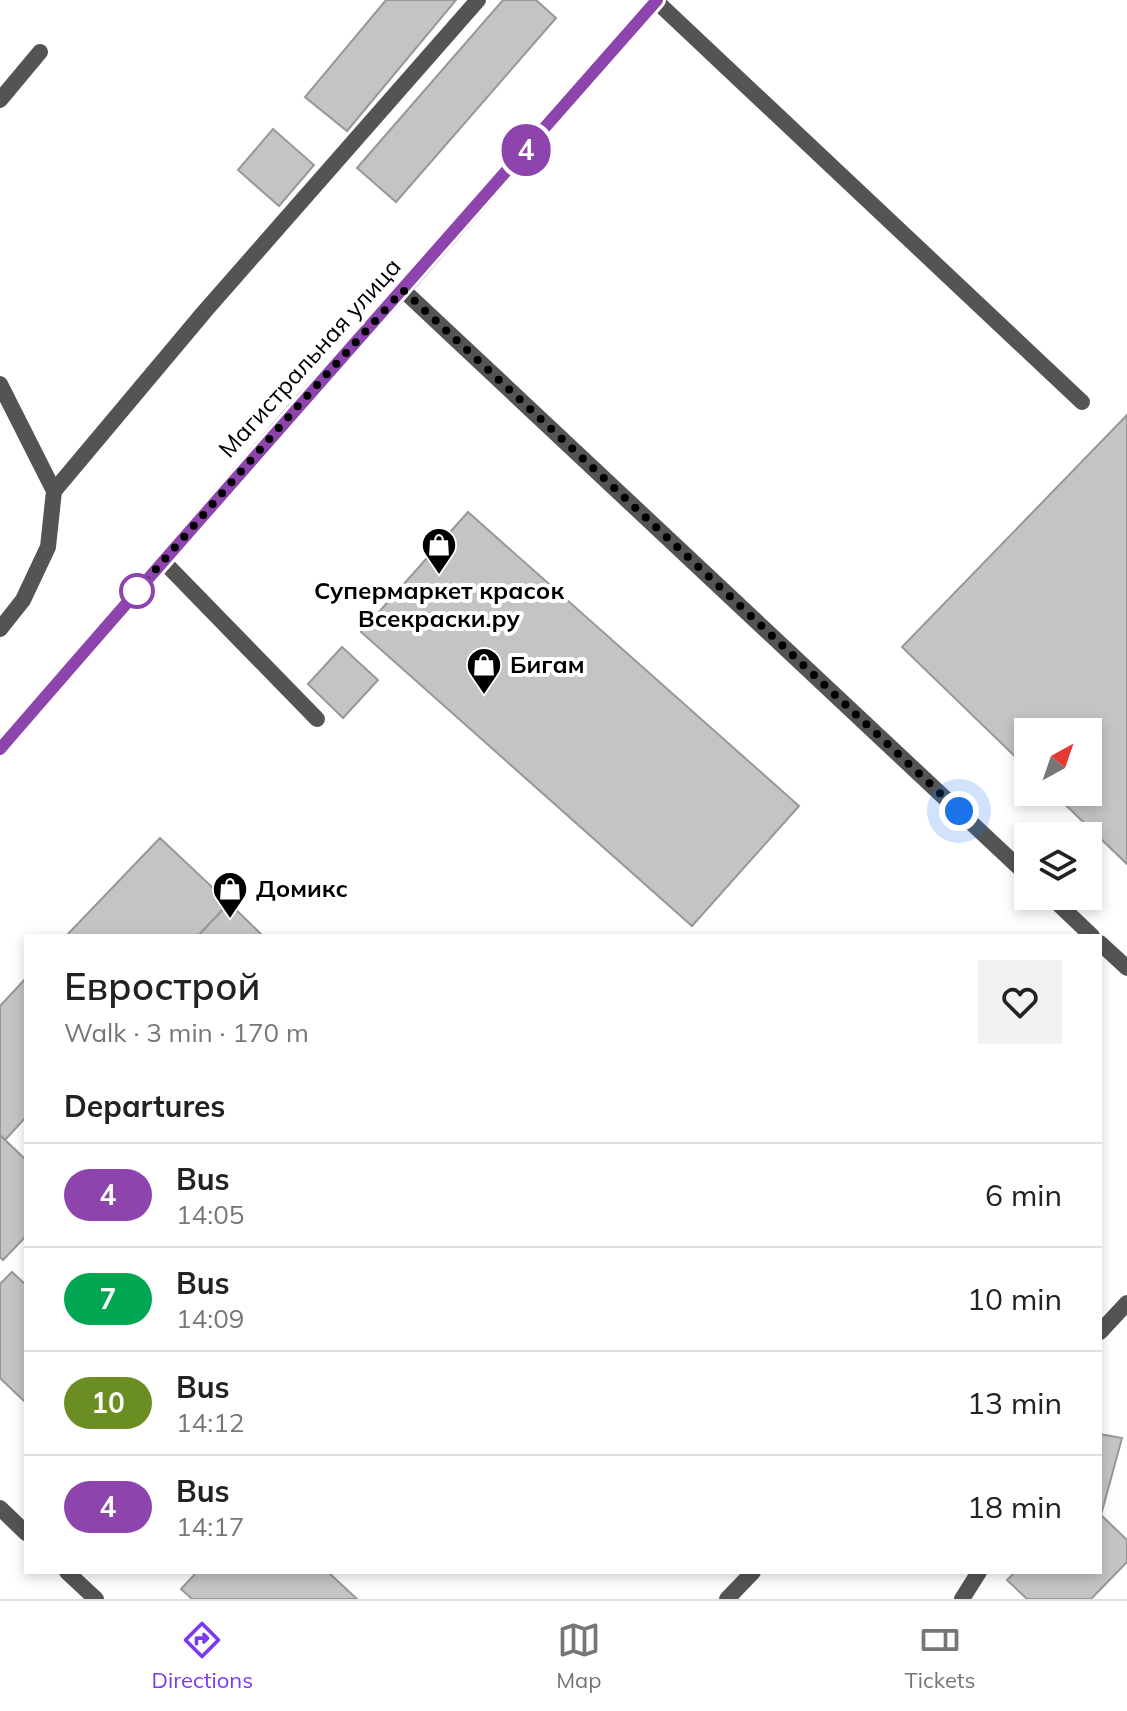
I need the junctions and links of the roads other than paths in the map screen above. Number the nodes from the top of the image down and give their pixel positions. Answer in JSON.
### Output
{"nodes":[{"id":1,"x":478,"y":0,"type":"edge"},
{"id":2,"x":657,"y":1,"type":"edge"},
{"id":3,"x":40,"y":52,"type":"dead end"},
{"id":4,"x":0,"y":100,"type":"edge"},
{"id":5,"x":403,"y":290,"type":"junction"},
{"id":6,"x":0,"y":384,"type":"edge"},
{"id":7,"x":1082,"y":402,"type":"dead end"},
{"id":8,"x":54,"y":491,"type":"junction"},
{"id":9,"x":163,"y":561,"type":"junction"},
{"id":10,"x":0,"y":629,"type":"edge"},
{"id":11,"x":317,"y":719,"type":"dead end"},
{"id":12,"x":0,"y":749,"type":"edge"},
{"id":13,"x":1014,"y":863,"type":"edge"},
{"id":14,"x":1065,"y":910,"type":"edge"},
{"id":15,"x":1090,"y":934,"type":"edge"},
{"id":16,"x":1102,"y":945,"type":"edge"},
{"id":17,"x":1127,"y":968,"type":"edge"},
{"id":18,"x":1127,"y":1303,"type":"edge"},
{"id":19,"x":1102,"y":1330,"type":"edge"},
{"id":20,"x":0,"y":1508,"type":"edge"},
{"id":21,"x":24,"y":1531,"type":"edge"},
{"id":22,"x":69,"y":1574,"type":"edge"},
{"id":23,"x":751,"y":1574,"type":"edge"},
{"id":24,"x":978,"y":1574,"type":"edge"},
{"id":25,"x":96,"y":1599,"type":"edge"},
{"id":26,"x":727,"y":1599,"type":"edge"},
{"id":27,"x":962,"y":1599,"type":"edge"}],
"edges":[{"from":1,"to":8,"type":"street"},
{"from":2,"to":5,"type":"main road","name":"Магистральная улица"},
{"from":2,"to":7,"type":"street"},
{"from":3,"to":4,"type":"street"},
{"from":5,"to":9,"type":"main road","name":"Магистральная улица"},
{"from":5,"to":13,"type":"street"},
{"from":6,"to":8,"type":"street"},
{"from":8,"to":10,"type":"street"},
{"from":9,"to":11,"type":"street"},
{"from":9,"to":12,"type":"main road","name":"Магистральная улица"},
{"from":14,"to":15,"type":"street"},
{"from":16,"to":17,"type":"street"},
{"from":18,"to":19,"type":"street"},
{"from":20,"to":21,"type":"street"},
{"from":22,"to":25,"type":"street"},
{"from":23,"to":26,"type":"street"},
{"from":24,"to":27,"type":"street"}]}
